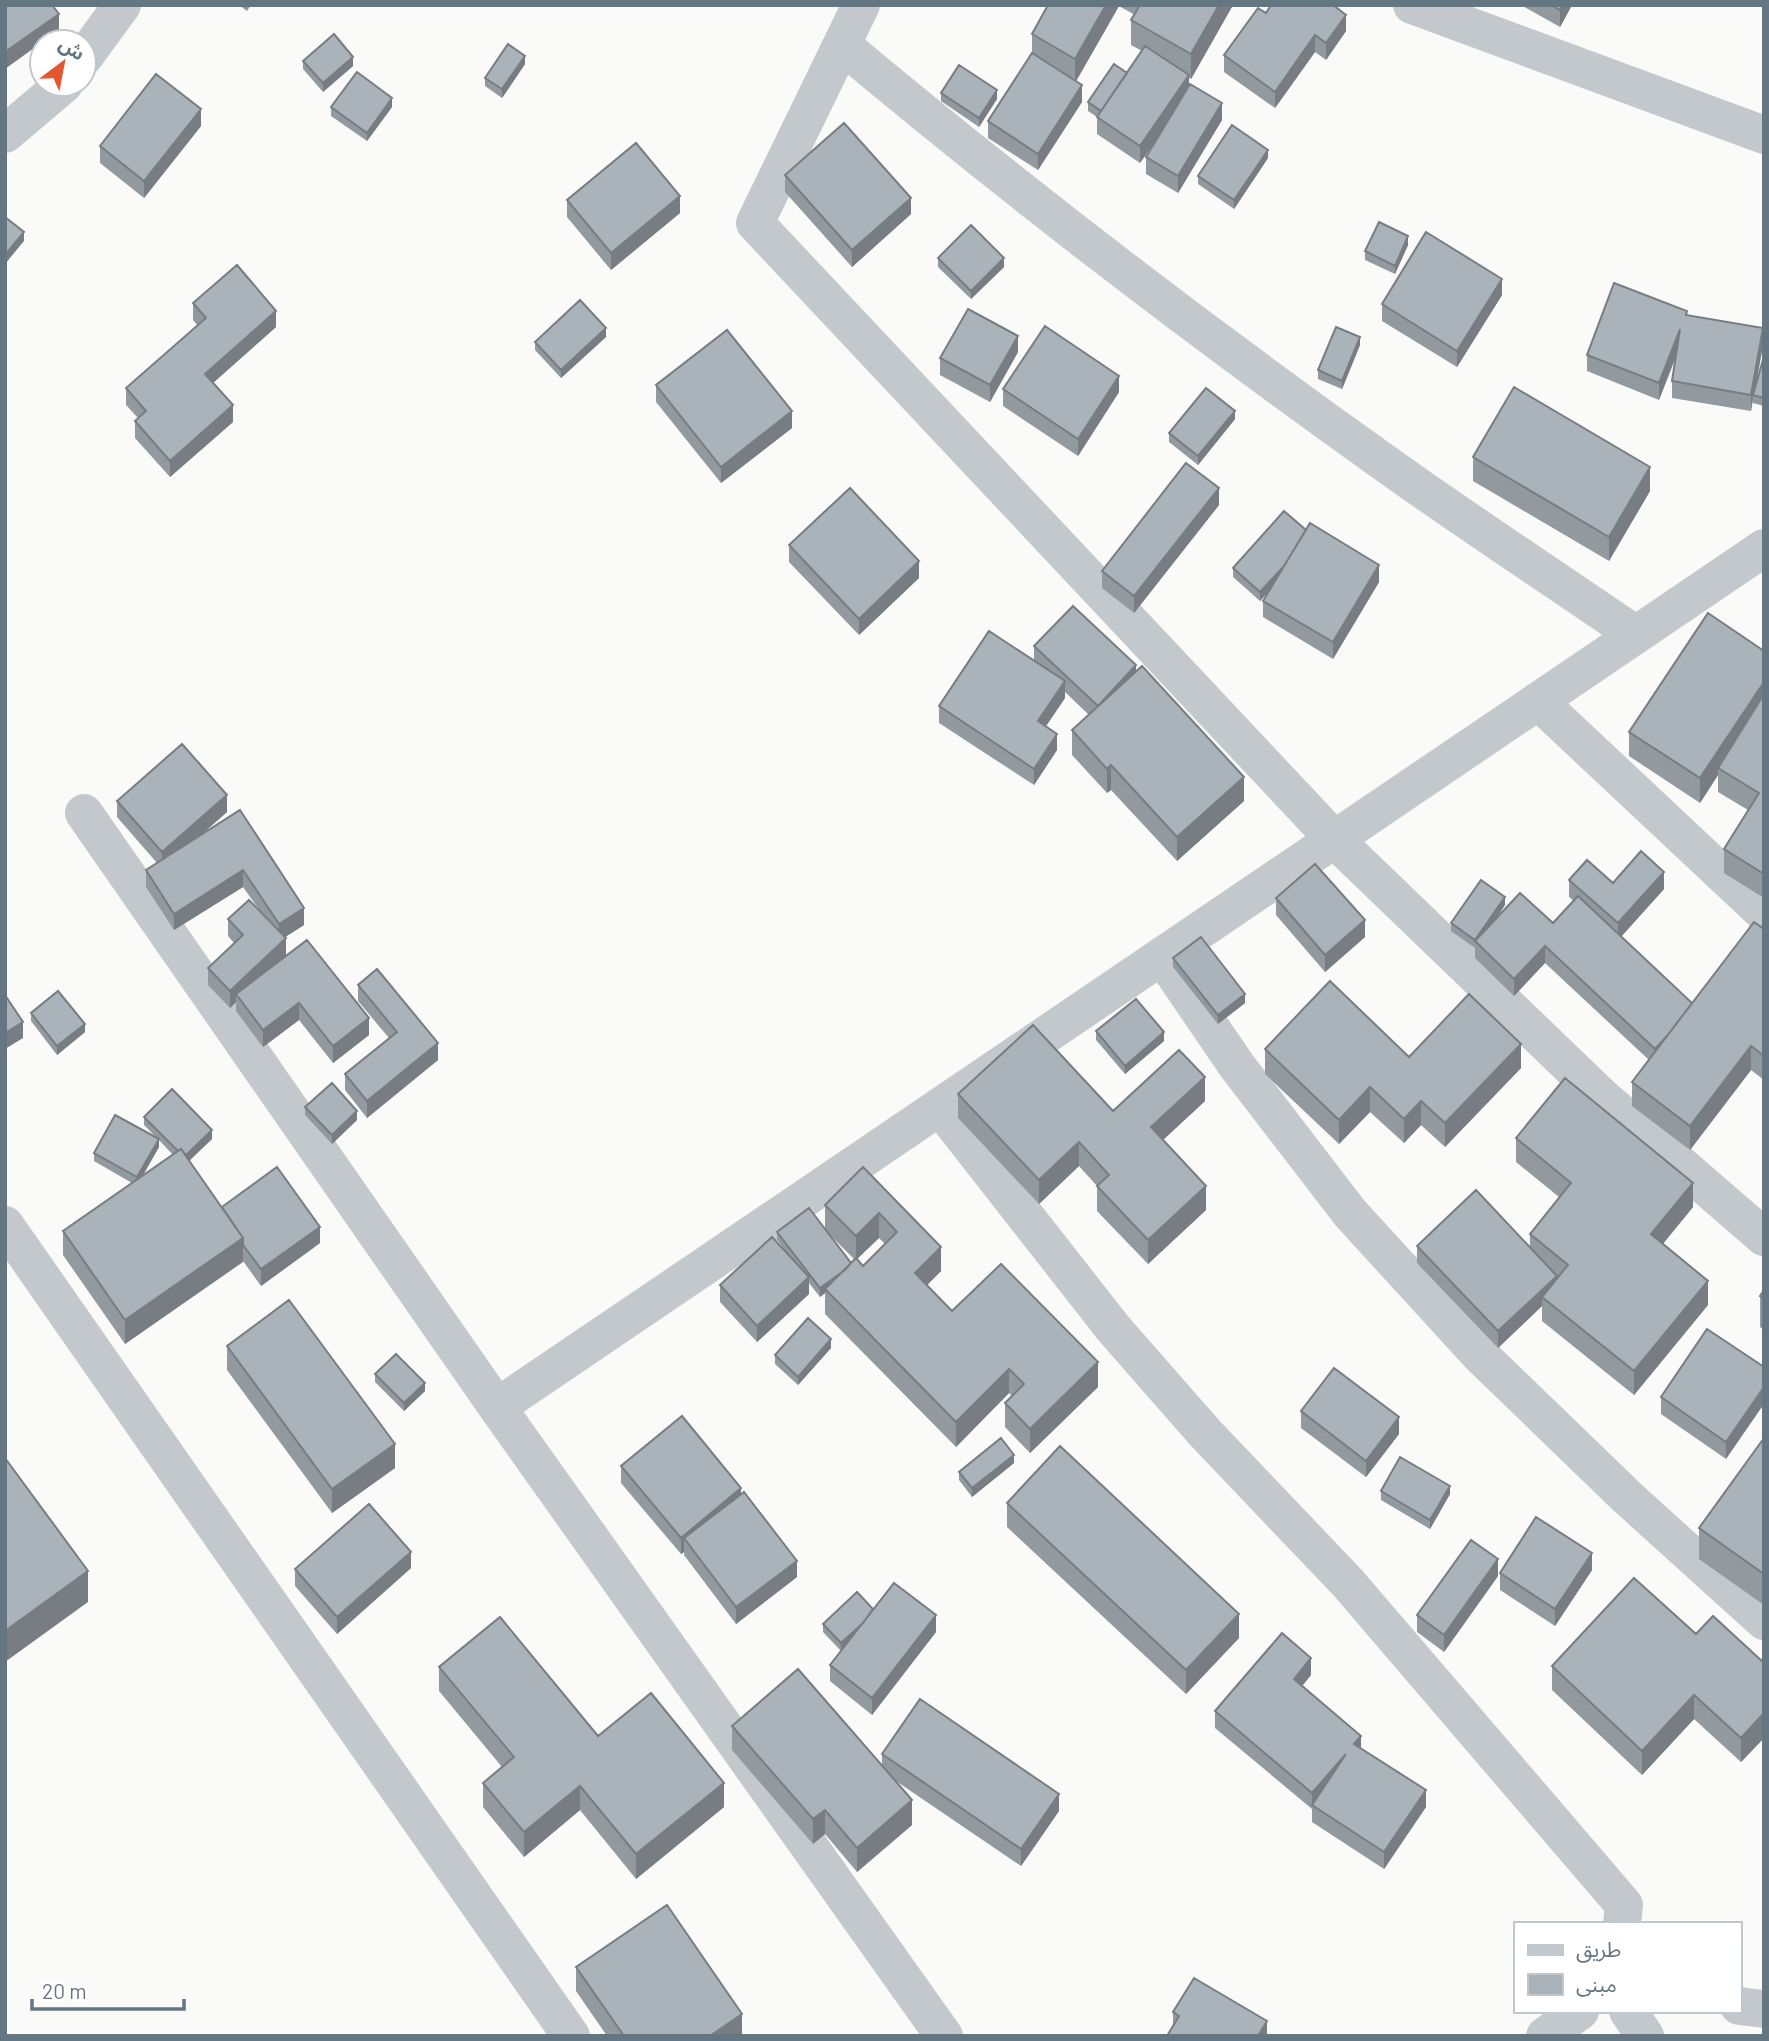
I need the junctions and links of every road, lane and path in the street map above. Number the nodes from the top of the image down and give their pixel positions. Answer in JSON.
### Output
{"nodes":[{"id":1,"x":122,"y":5,"type":"edge"},
{"id":2,"x":861,"y":5,"type":"edge"},
{"id":3,"x":1412,"y":5,"type":"edge"},
{"id":4,"x":98,"y":38,"type":"edge"},
{"id":5,"x":842,"y":45,"type":"junction"},
{"id":6,"x":47,"y":98,"type":"edge"},
{"id":7,"x":5,"y":134,"type":"edge"},
{"id":8,"x":1764,"y":135,"type":"edge"},
{"id":9,"x":1755,"y":567,"type":"edge"},
{"id":10,"x":1636,"y":635,"type":"junction"},
{"id":11,"x":1538,"y":701,"type":"junction"},
{"id":12,"x":84,"y":813,"type":"dead end"},
{"id":13,"x":1334,"y":839,"type":"junction"},
{"id":14,"x":1764,"y":913,"type":"edge"},
{"id":15,"x":1162,"y":956,"type":"junction"},
{"id":16,"x":940,"y":1107,"type":"junction"},
{"id":17,"x":5,"y":1225,"type":"edge"},
{"id":18,"x":1764,"y":1237,"type":"edge"},
{"id":19,"x":497,"y":1407,"type":"junction"},
{"id":20,"x":1764,"y":1621,"type":"edge"},
{"id":21,"x":1622,"y":1922,"type":"edge"},
{"id":22,"x":1741,"y":2006,"type":"edge"},
{"id":23,"x":1764,"y":2009,"type":"edge"},
{"id":24,"x":1577,"y":2013,"type":"edge"},
{"id":25,"x":571,"y":2036,"type":"edge"},
{"id":26,"x":944,"y":2036,"type":"edge"},
{"id":27,"x":1545,"y":2036,"type":"edge"}],
"edges":[{"from":1,"to":4,"type":"street"},
{"from":2,"to":5,"type":"street"},
{"from":3,"to":8,"type":"street"},
{"from":5,"to":10,"type":"street"},
{"from":5,"to":13,"type":"street"},
{"from":6,"to":7,"type":"street"},
{"from":9,"to":10,"type":"street"},
{"from":10,"to":11,"type":"street"},
{"from":11,"to":13,"type":"street"},
{"from":11,"to":14,"type":"street"},
{"from":12,"to":19,"type":"street"},
{"from":13,"to":15,"type":"street"},
{"from":13,"to":18,"type":"street"},
{"from":15,"to":16,"type":"street"},
{"from":15,"to":20,"type":"street"},
{"from":16,"to":19,"type":"street"},
{"from":16,"to":21,"type":"street"},
{"from":17,"to":25,"type":"street"},
{"from":19,"to":26,"type":"street"},
{"from":22,"to":23,"type":"street"},
{"from":24,"to":27,"type":"street"}]}
